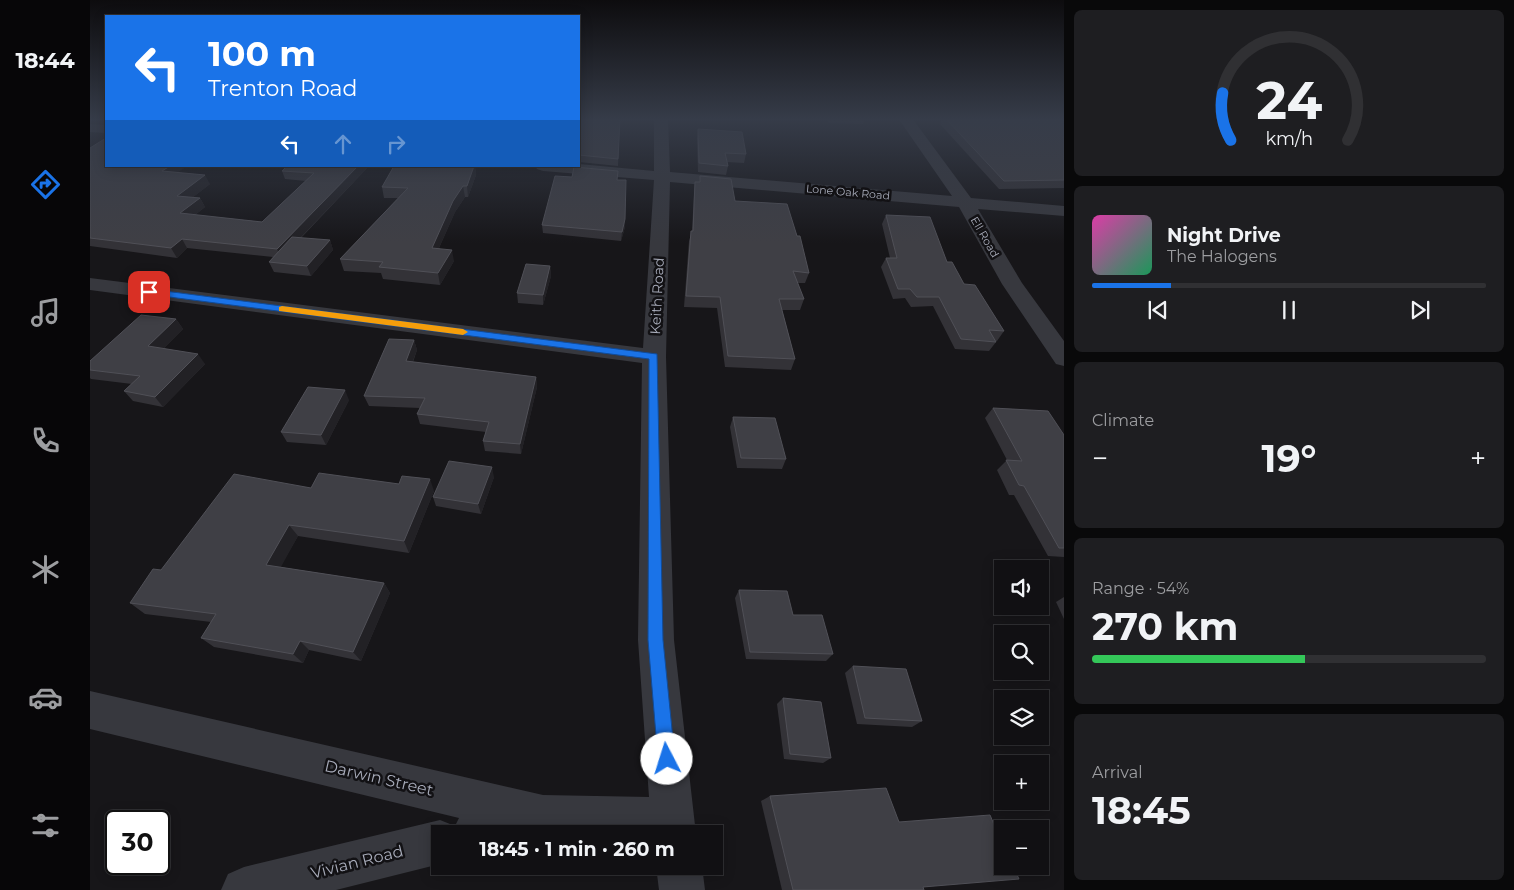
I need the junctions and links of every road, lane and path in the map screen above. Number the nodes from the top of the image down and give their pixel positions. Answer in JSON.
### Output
{"nodes":[{"id":1,"x":662,"y":160,"type":"edge"},
{"id":2,"x":935,"y":160,"type":"edge"},
{"id":3,"x":555,"y":167,"type":"edge"},
{"id":4,"x":662,"y":176,"type":"junction"},
{"id":5,"x":965,"y":202,"type":"junction"},
{"id":6,"x":1064,"y":211,"type":"edge"},
{"id":7,"x":90,"y":284,"type":"edge"},
{"id":8,"x":654,"y":357,"type":"junction"},
{"id":9,"x":1064,"y":358,"type":"edge"},
{"id":10,"x":90,"y":710,"type":"edge"},
{"id":11,"x":543,"y":817,"type":"junction"},
{"id":12,"x":511,"y":825,"type":"edge"},
{"id":13,"x":659,"y":825,"type":"edge"},
{"id":14,"x":673,"y":825,"type":"edge"},
{"id":15,"x":431,"y":844,"type":"edge"},
{"id":16,"x":680,"y":875,"type":"edge"},
{"id":17,"x":244,"y":890,"type":"edge"},
{"id":18,"x":682,"y":890,"type":"edge"}],
"edges":[{"from":1,"to":4,"type":"street","name":"Keith Road"},
{"from":2,"to":5,"type":"street","name":"Ell Road"},
{"from":3,"to":4,"type":"street","name":"Lone Oak Road"},
{"from":4,"to":5,"type":"street","name":"Lone Oak Road"},
{"from":4,"to":8,"type":"street","name":"Keith Road"},
{"from":5,"to":6,"type":"street","name":"Lone Oak Road"},
{"from":5,"to":9,"type":"street","name":"Ell Road"},
{"from":7,"to":8,"type":"street"},
{"from":8,"to":14,"type":"street","name":"Keith Road"},
{"from":10,"to":11,"type":"street","name":"Darwin Street"},
{"from":11,"to":12,"type":"street"},
{"from":11,"to":13,"type":"street","name":"Darwin Street"},
{"from":15,"to":17,"type":"street","name":"Vivian Road"},
{"from":16,"to":18,"type":"street"}]}
